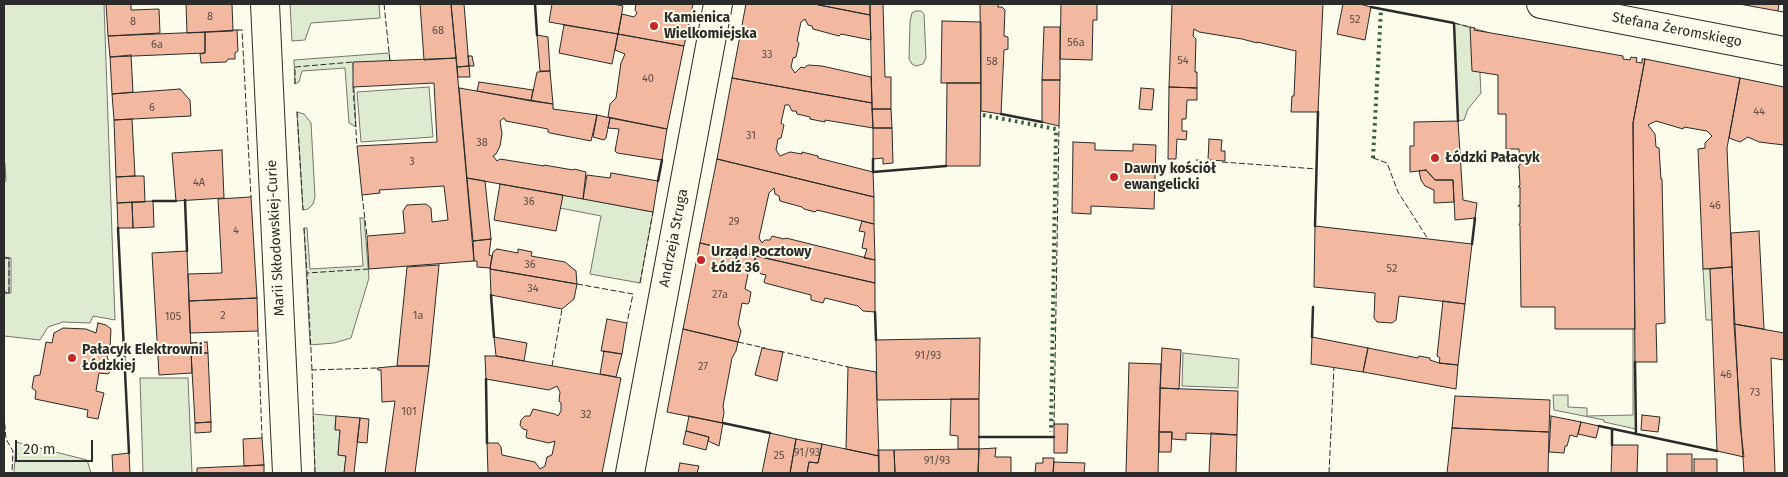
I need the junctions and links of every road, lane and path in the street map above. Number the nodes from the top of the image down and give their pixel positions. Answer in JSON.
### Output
{"nodes":[{"id":1,"x":265,"y":4,"type":"edge"},
{"id":2,"x":718,"y":4,"type":"edge"},
{"id":3,"x":1541,"y":4,"type":"edge"},
{"id":4,"x":1784,"y":51,"type":"edge"},
{"id":5,"x":287,"y":473,"type":"edge"},
{"id":6,"x":630,"y":473,"type":"edge"}],
"edges":[{"from":1,"to":5,"type":"street","name":"Marii Skłodowskiej-Curie"},
{"from":2,"to":6,"type":"street","name":"Andrzeja Struga"},
{"from":3,"to":4,"type":"street","name":"Stefana Żeromskiego"}]}
